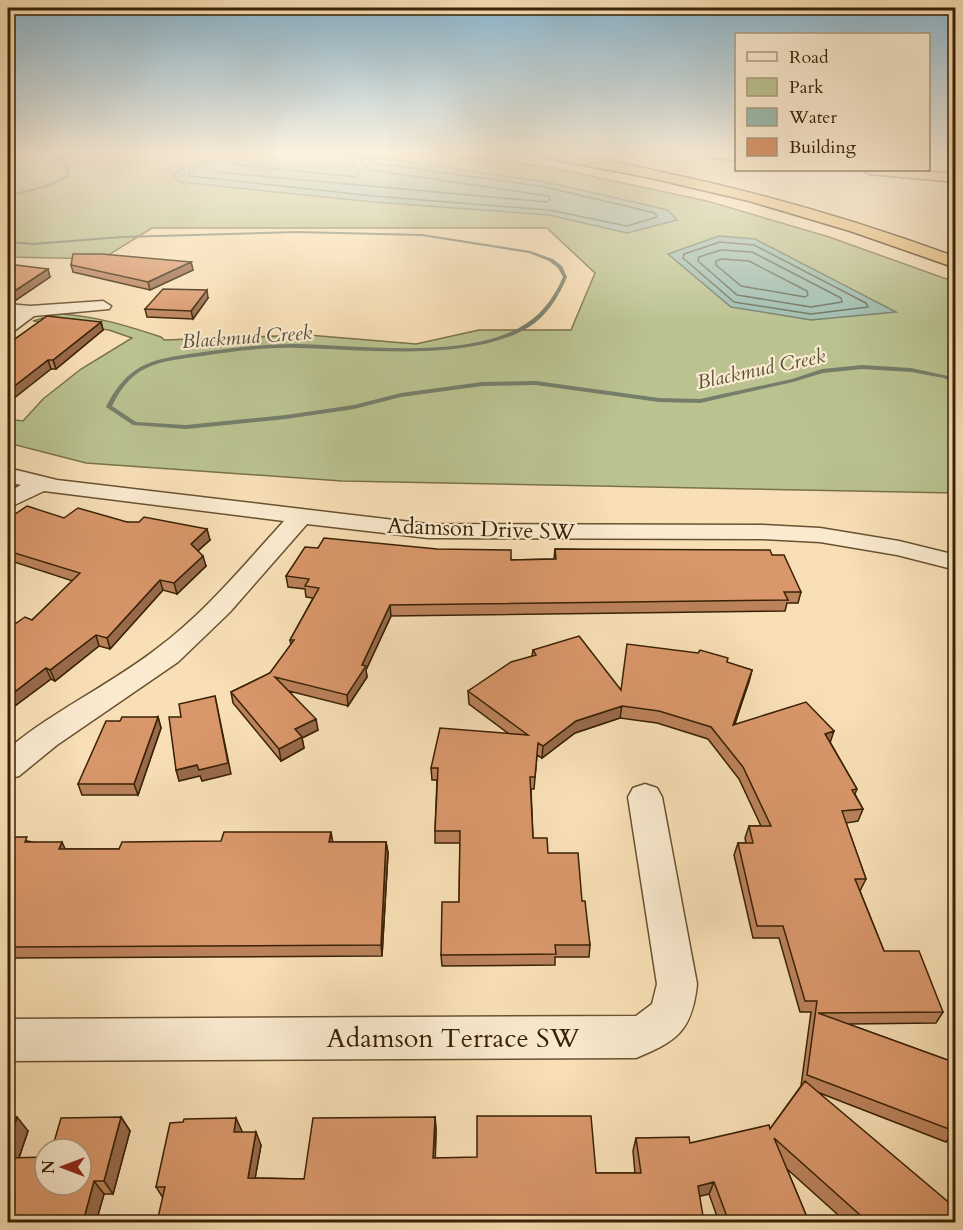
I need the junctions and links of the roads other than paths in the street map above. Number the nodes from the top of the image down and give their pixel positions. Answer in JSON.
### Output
{"nodes":[{"id":1,"x":806,"y":211,"type":"edge"},
{"id":2,"x":956,"y":263,"type":"edge"},
{"id":3,"x":102,"y":306,"type":"dead end"},
{"id":4,"x":8,"y":309,"type":"edge"},
{"id":5,"x":30,"y":311,"type":"junction"},
{"id":6,"x":8,"y":327,"type":"edge"},
{"id":7,"x":8,"y":475,"type":"edge"},
{"id":8,"x":41,"y":483,"type":"junction"},
{"id":9,"x":8,"y":501,"type":"edge"},
{"id":10,"x":300,"y":517,"type":"junction"},
{"id":11,"x":956,"y":563,"type":"edge"},
{"id":12,"x":8,"y":767,"type":"edge"},
{"id":13,"x":645,"y":797,"type":"dead end"},
{"id":14,"x":8,"y":1040,"type":"edge"}],
"edges":[{"from":1,"to":2,"type":"highway"},
{"from":3,"to":5,"type":"street"},
{"from":4,"to":5,"type":"street"},
{"from":5,"to":6,"type":"street"},
{"from":7,"to":8,"type":"street","name":"Adamson Drive SW"},
{"from":8,"to":9,"type":"street"},
{"from":8,"to":10,"type":"street","name":"Adamson Drive SW"},
{"from":10,"to":11,"type":"street","name":"Adamson Drive SW"},
{"from":10,"to":12,"type":"street"},
{"from":13,"to":14,"type":"street","name":"Adamson Terrace SW"}]}
